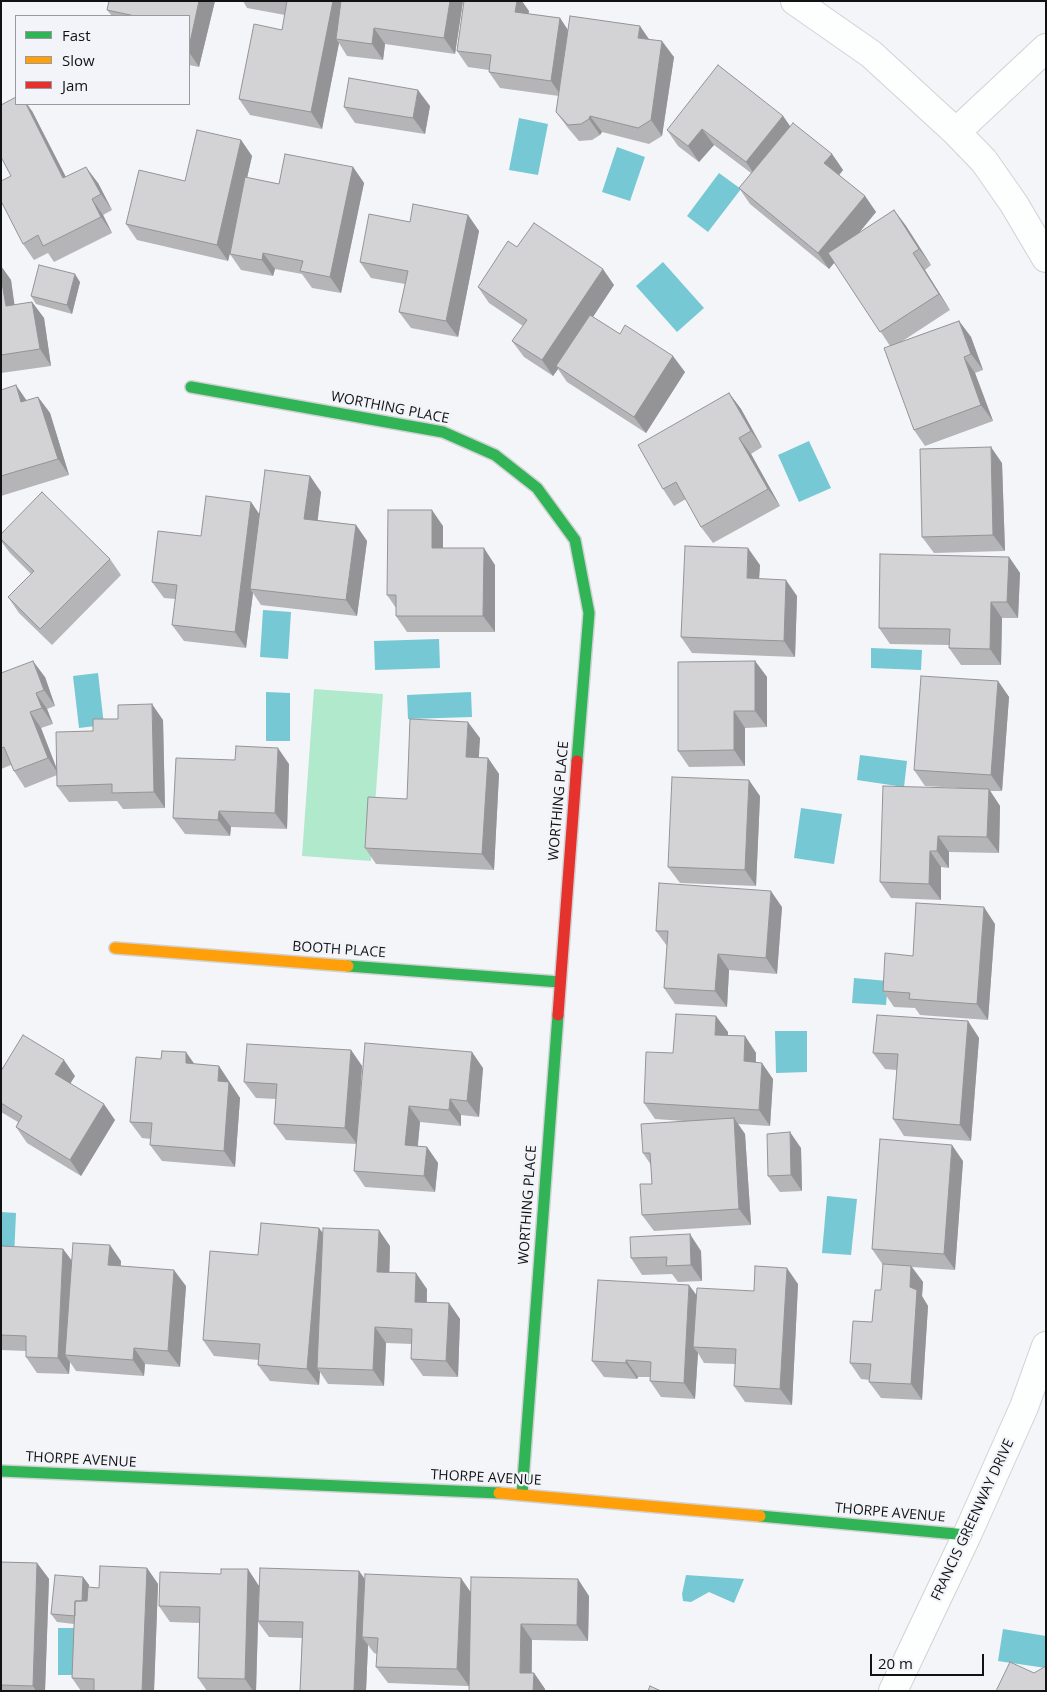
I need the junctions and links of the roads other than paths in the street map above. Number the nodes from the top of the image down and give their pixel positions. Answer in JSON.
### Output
{"nodes":[{"id":1,"x":795,"y":1,"type":"edge"},
{"id":2,"x":1046,"y":48,"type":"edge"},
{"id":3,"x":956,"y":132,"type":"junction"},
{"id":4,"x":1046,"y":258,"type":"edge"},
{"id":5,"x":191,"y":386,"type":"dead end"},
{"id":6,"x":115,"y":948,"type":"dead end"},
{"id":7,"x":560,"y":982,"type":"junction"},
{"id":8,"x":1046,"y":1346,"type":"edge"},
{"id":9,"x":1,"y":1471,"type":"edge"},
{"id":10,"x":522,"y":1494,"type":"junction"},
{"id":11,"x":967,"y":1535,"type":"junction"},
{"id":12,"x":893,"y":1691,"type":"edge"}],
"edges":[{"from":1,"to":3,"type":"street"},
{"from":2,"to":3,"type":"street"},
{"from":3,"to":4,"type":"street"},
{"from":5,"to":7,"type":"street","name":"WORTHING PLACE"},
{"from":6,"to":7,"type":"street","name":"BOOTH PLACE"},
{"from":7,"to":10,"type":"street","name":"WORTHING PLACE"},
{"from":8,"to":11,"type":"street","name":"FRANCIS GREENWAY DRIVE"},
{"from":9,"to":10,"type":"street","name":"THORPE AVENUE"},
{"from":10,"to":11,"type":"street","name":"THORPE AVENUE"},
{"from":11,"to":12,"type":"street","name":"FRANCIS GREENWAY DRIVE"}]}
